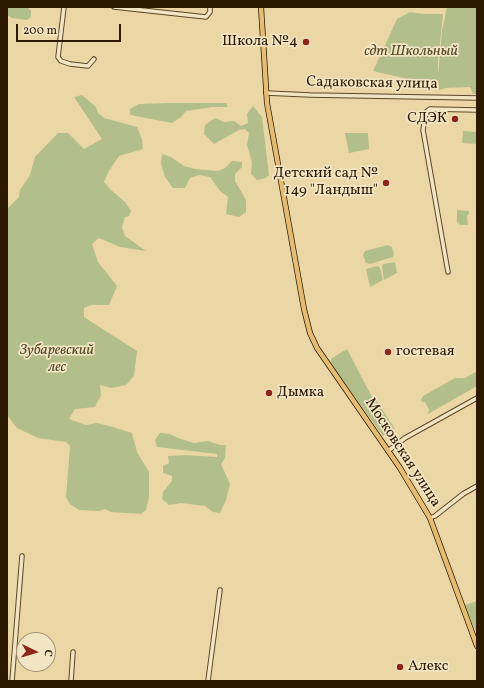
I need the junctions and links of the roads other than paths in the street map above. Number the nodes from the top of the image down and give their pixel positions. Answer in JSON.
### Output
{"nodes":[{"id":1,"x":64,"y":7,"type":"edge"},
{"id":2,"x":114,"y":7,"type":"edge"},
{"id":3,"x":210,"y":7,"type":"edge"},
{"id":4,"x":261,"y":7,"type":"edge"},
{"id":5,"x":94,"y":59,"type":"dead end"},
{"id":6,"x":266,"y":93,"type":"junction"},
{"id":7,"x":477,"y":98,"type":"edge"},
{"id":8,"x":477,"y":110,"type":"edge"},
{"id":9,"x":448,"y":272,"type":"dead end"},
{"id":10,"x":477,"y":398,"type":"edge"},
{"id":11,"x":388,"y":451,"type":"junction"},
{"id":12,"x":477,"y":486,"type":"edge"},
{"id":13,"x":430,"y":518,"type":"junction"},
{"id":14,"x":22,"y":556,"type":"dead end"},
{"id":15,"x":220,"y":590,"type":"dead end"},
{"id":16,"x":477,"y":646,"type":"edge"},
{"id":17,"x":73,"y":652,"type":"dead end"},
{"id":18,"x":12,"y":681,"type":"edge"},
{"id":19,"x":71,"y":681,"type":"edge"},
{"id":20,"x":208,"y":681,"type":"edge"}],
"edges":[{"from":1,"to":5,"type":"street"},
{"from":2,"to":3,"type":"street"},
{"from":4,"to":6,"type":"main road","name":"Московская улица"},
{"from":6,"to":7,"type":"street","name":"Садаковская улица"},
{"from":6,"to":11,"type":"main road","name":"Московская улица"},
{"from":8,"to":9,"type":"street"},
{"from":10,"to":11,"type":"street"},
{"from":11,"to":13,"type":"main road","name":"Московская улица"},
{"from":12,"to":13,"type":"street"},
{"from":13,"to":16,"type":"main road","name":"Московская улица"},
{"from":14,"to":18,"type":"street"},
{"from":15,"to":20,"type":"street"},
{"from":17,"to":19,"type":"street"}]}
